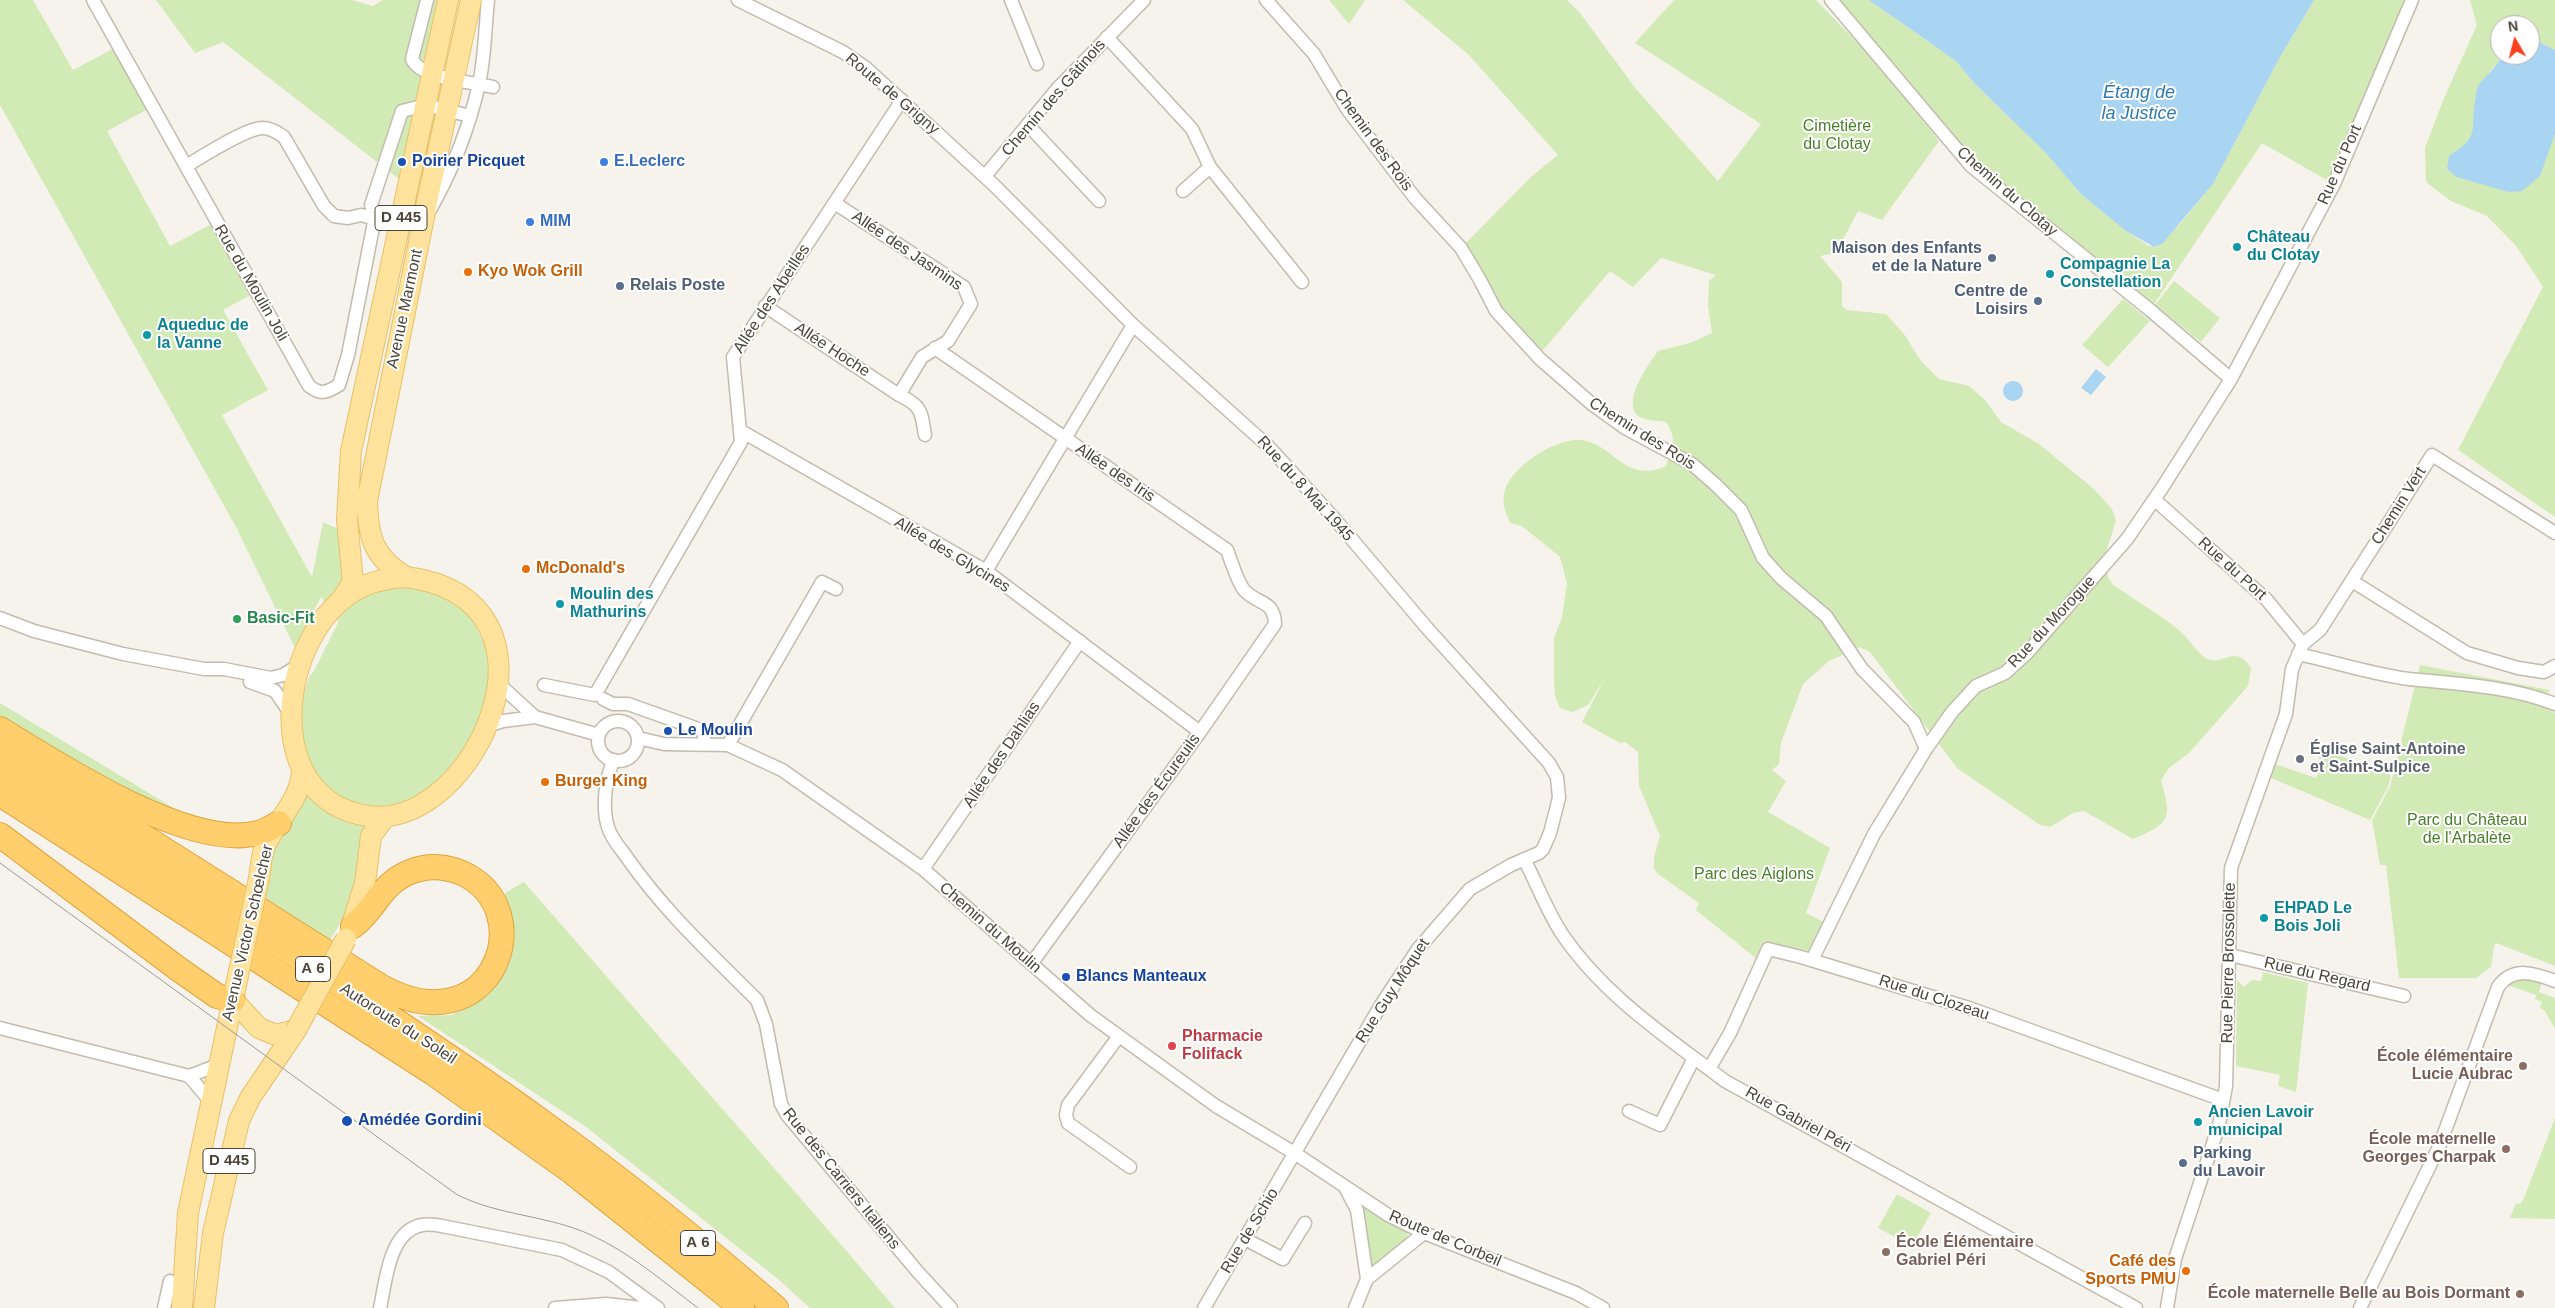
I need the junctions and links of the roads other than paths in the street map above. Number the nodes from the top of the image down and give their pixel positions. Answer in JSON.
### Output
{"nodes":[{"id":1,"x":93,"y":0,"type":"edge"},
{"id":2,"x":427,"y":0,"type":"edge"},
{"id":3,"x":448,"y":0,"type":"edge"},
{"id":4,"x":457,"y":0,"type":"edge"},
{"id":5,"x":464,"y":0,"type":"edge"},
{"id":6,"x":472,"y":0,"type":"edge"},
{"id":7,"x":488,"y":0,"type":"edge"},
{"id":8,"x":738,"y":0,"type":"edge"},
{"id":9,"x":1012,"y":0,"type":"edge"},
{"id":10,"x":1144,"y":0,"type":"edge"},
{"id":11,"x":1266,"y":0,"type":"edge"},
{"id":12,"x":1831,"y":0,"type":"edge"},
{"id":13,"x":2412,"y":0,"type":"edge"},
{"id":14,"x":1107,"y":37,"type":"junction"},
{"id":15,"x":1037,"y":64,"type":"dead end"},
{"id":16,"x":445,"y":71,"type":"junction"},
{"id":17,"x":479,"y":84,"type":"junction"},
{"id":18,"x":493,"y":87,"type":"dead end"},
{"id":19,"x":902,"y":100,"type":"junction"},
{"id":20,"x":435,"y":114,"type":"junction"},
{"id":21,"x":470,"y":116,"type":"junction"},
{"id":22,"x":1028,"y":125,"type":"junction"},
{"id":23,"x":962,"y":154,"type":"joint"},
{"id":24,"x":186,"y":166,"type":"junction"},
{"id":25,"x":1210,"y":167,"type":"junction"},
{"id":26,"x":985,"y":176,"type":"junction"},
{"id":27,"x":1183,"y":191,"type":"dead end"},
{"id":28,"x":1099,"y":202,"type":"dead end"},
{"id":29,"x":836,"y":204,"type":"junction"},
{"id":30,"x":375,"y":217,"type":"junction"},
{"id":31,"x":399,"y":225,"type":"junction"},
{"id":32,"x":422,"y":225,"type":"junction"},
{"id":33,"x":1302,"y":282,"type":"dead end"},
{"id":34,"x":765,"y":306,"type":"junction"},
{"id":35,"x":1133,"y":325,"type":"junction"},
{"id":36,"x":935,"y":348,"type":"junction"},
{"id":37,"x":2231,"y":379,"type":"junction"},
{"id":38,"x":899,"y":395,"type":"junction"},
{"id":39,"x":741,"y":431,"type":"junction"},
{"id":40,"x":925,"y":435,"type":"dead end"},
{"id":41,"x":1064,"y":438,"type":"junction"},
{"id":42,"x":348,"y":488,"type":"junction"},
{"id":43,"x":2155,"y":500,"type":"junction"},
{"id":44,"x":367,"y":501,"type":"junction"},
{"id":45,"x":2555,"y":532,"type":"edge"},
{"id":46,"x":986,"y":571,"type":"junction"},
{"id":47,"x":406,"y":577,"type":"junction"},
{"id":48,"x":2352,"y":581,"type":"junction"},
{"id":49,"x":836,"y":589,"type":"dead end"},
{"id":50,"x":339,"y":602,"type":"junction"},
{"id":51,"x":1275,"y":615,"type":"joint"},
{"id":52,"x":0,"y":618,"type":"edge"},
{"id":53,"x":1080,"y":641,"type":"junction"},
{"id":54,"x":2300,"y":649,"type":"junction"},
{"id":55,"x":301,"y":664,"type":"junction"},
{"id":56,"x":2555,"y":666,"type":"edge"},
{"id":57,"x":204,"y":669,"type":"junction"},
{"id":58,"x":499,"y":684,"type":"junction"},
{"id":59,"x":544,"y":685,"type":"dead end"},
{"id":60,"x":599,"y":697,"type":"junction"},
{"id":61,"x":2555,"y":704,"type":"edge"},
{"id":62,"x":292,"y":716,"type":"junction"},
{"id":63,"x":535,"y":717,"type":"junction"},
{"id":64,"x":487,"y":726,"type":"junction"},
{"id":65,"x":0,"y":729,"type":"edge"},
{"id":66,"x":1200,"y":732,"type":"junction"},
{"id":67,"x":599,"y":735,"type":"junction"},
{"id":68,"x":638,"y":738,"type":"junction"},
{"id":69,"x":704,"y":745,"type":"junction"},
{"id":70,"x":728,"y":745,"type":"junction"},
{"id":71,"x":0,"y":746,"type":"edge"},
{"id":72,"x":1926,"y":749,"type":"junction"},
{"id":73,"x":614,"y":760,"type":"junction"},
{"id":74,"x":0,"y":768,"type":"edge"},
{"id":75,"x":302,"y":771,"type":"junction"},
{"id":76,"x":0,"y":794,"type":"edge"},
{"id":77,"x":385,"y":817,"type":"junction"},
{"id":78,"x":279,"y":823,"type":"junction"},
{"id":79,"x":0,"y":835,"type":"edge"},
{"id":80,"x":1524,"y":860,"type":"junction"},
{"id":81,"x":923,"y":869,"type":"junction"},
{"id":82,"x":349,"y":932,"type":"junction"},
{"id":83,"x":2230,"y":955,"type":"junction"},
{"id":84,"x":1812,"y":960,"type":"junction"},
{"id":85,"x":1031,"y":964,"type":"junction"},
{"id":86,"x":2555,"y":981,"type":"edge"},
{"id":87,"x":235,"y":993,"type":"junction"},
{"id":88,"x":2404,"y":996,"type":"dead end"},
{"id":89,"x":0,"y":1028,"type":"edge"},
{"id":90,"x":296,"y":1030,"type":"junction"},
{"id":91,"x":1119,"y":1036,"type":"junction"},
{"id":92,"x":1694,"y":1058,"type":"junction"},
{"id":93,"x":218,"y":1065,"type":"junction"},
{"id":94,"x":1709,"y":1069,"type":"junction"},
{"id":95,"x":189,"y":1076,"type":"junction"},
{"id":96,"x":2223,"y":1100,"type":"junction"},
{"id":97,"x":210,"y":1102,"type":"junction"},
{"id":98,"x":1629,"y":1111,"type":"dead end"},
{"id":99,"x":1296,"y":1154,"type":"junction"},
{"id":100,"x":1130,"y":1167,"type":"dead end"},
{"id":101,"x":1345,"y":1187,"type":"junction"},
{"id":102,"x":1305,"y":1223,"type":"dead end"},
{"id":103,"x":1424,"y":1233,"type":"junction"},
{"id":104,"x":1245,"y":1239,"type":"junction"},
{"id":105,"x":177,"y":1275,"type":"junction"},
{"id":106,"x":1367,"y":1278,"type":"junction"},
{"id":107,"x":164,"y":1308,"type":"edge"},
{"id":108,"x":182,"y":1308,"type":"edge"},
{"id":109,"x":204,"y":1308,"type":"edge"},
{"id":110,"x":380,"y":1308,"type":"edge"},
{"id":111,"x":554,"y":1308,"type":"edge"},
{"id":112,"x":642,"y":1308,"type":"edge"},
{"id":113,"x":647,"y":1308,"type":"edge"},
{"id":114,"x":658,"y":1308,"type":"edge"},
{"id":115,"x":742,"y":1308,"type":"edge"},
{"id":116,"x":776,"y":1308,"type":"edge"},
{"id":117,"x":951,"y":1308,"type":"edge"},
{"id":118,"x":1204,"y":1308,"type":"edge"},
{"id":119,"x":1355,"y":1308,"type":"edge"},
{"id":120,"x":1603,"y":1308,"type":"edge"},
{"id":121,"x":2136,"y":1308,"type":"edge"},
{"id":122,"x":2167,"y":1308,"type":"edge"},
{"id":123,"x":2360,"y":1308,"type":"edge"}],
"edges":[{"from":1,"to":24,"type":"street","name":"Rue du Moulin Joli"},
{"from":2,"to":16,"type":"street"},
{"from":3,"to":16,"type":"main road","name":"Avenue Marmont","number":"D 445"},
{"from":4,"to":16,"type":"main road","name":"Avenue Marmont","number":"D 445"},
{"from":5,"to":16,"type":"main road","name":"Avenue Marmont","number":"D 445"},
{"from":6,"to":16,"type":"main road","name":"Avenue Marmont","number":"D 445"},
{"from":7,"to":17,"type":"street"},
{"from":8,"to":19,"type":"street","name":"Route de Grigny"},
{"from":9,"to":15,"type":"street"},
{"from":10,"to":14,"type":"street","name":"Chemin des Gâtinois"},
{"from":11,"to":72,"type":"street","name":"Chemin des Rois"},
{"from":12,"to":37,"type":"street","name":"Chemin du Clotay"},
{"from":13,"to":37,"type":"street","name":"Rue du Port"},
{"from":14,"to":22,"type":"street","name":"Chemin des Gâtinois"},
{"from":14,"to":25,"type":"street"},
{"from":16,"to":17,"type":"street"},
{"from":16,"to":20,"type":"main road","name":"Avenue Marmont","number":"D 445"},
{"from":17,"to":18,"type":"street"},
{"from":17,"to":21,"type":"street"},
{"from":19,"to":23,"type":"street","name":"Route de Grigny"},
{"from":19,"to":29,"type":"street","name":"Allée des Abeilles"},
{"from":20,"to":21,"type":"street"},
{"from":20,"to":30,"type":"street"},
{"from":20,"to":31,"type":"main road","name":"Avenue Marmont","number":"D 445"},
{"from":20,"to":32,"type":"main road","name":"Avenue Marmont","number":"D 445"},
{"from":20,"to":42,"type":"main road","name":"Avenue Marmont","number":"D 445"},
{"from":20,"to":44,"type":"main road","name":"Avenue Marmont","number":"D 445"},
{"from":21,"to":32,"type":"street"},
{"from":22,"to":26,"type":"street","name":"Chemin des Gâtinois"},
{"from":22,"to":28,"type":"street"},
{"from":23,"to":26,"type":"street","name":"Rue du 8 Mai 1945"},
{"from":24,"to":30,"type":"street"},
{"from":24,"to":30,"type":"street","name":"Rue du Moulin Joli"},
{"from":25,"to":27,"type":"street"},
{"from":25,"to":33,"type":"street"},
{"from":26,"to":35,"type":"street","name":"Rue du 8 Mai 1945"},
{"from":29,"to":34,"type":"street","name":"Allée des Abeilles"},
{"from":29,"to":36,"type":"street","name":"Allée des Jasmins"},
{"from":30,"to":31,"type":"street"},
{"from":31,"to":42,"type":"main road","name":"Avenue Marmont","number":"D 445"},
{"from":32,"to":44,"type":"main road","name":"Avenue Marmont","number":"D 445"},
{"from":34,"to":38,"type":"street","name":"Allée Hoche"},
{"from":34,"to":39,"type":"street","name":"Allée des Abeilles"},
{"from":35,"to":41,"type":"street"},
{"from":35,"to":80,"type":"street","name":"Rue du 8 Mai 1945"},
{"from":36,"to":38,"type":"street"},
{"from":36,"to":41,"type":"street","name":"Allée des Iris"},
{"from":37,"to":43,"type":"street","name":"Rue du Morogue"},
{"from":38,"to":40,"type":"street","name":"Allée Hoche"},
{"from":39,"to":46,"type":"street","name":"Allée des Glycines"},
{"from":39,"to":60,"type":"street","name":"Allée des Abeilles"},
{"from":41,"to":46,"type":"street"},
{"from":41,"to":51,"type":"street","name":"Allée des Iris"},
{"from":42,"to":50,"type":"main road","name":"Avenue Marmont","number":"D 445"},
{"from":43,"to":54,"type":"street","name":"Rue du Port"},
{"from":43,"to":72,"type":"street","name":"Rue du Morogue"},
{"from":44,"to":47,"type":"main road","name":"Avenue Marmont","number":"D 445"},
{"from":45,"to":48,"type":"street","name":"Chemin Vert"},
{"from":46,"to":53,"type":"street","name":"Allée des Glycines"},
{"from":47,"to":50,"type":"main road"},
{"from":47,"to":58,"type":"main road"},
{"from":48,"to":54,"type":"street","name":"Chemin Vert"},
{"from":48,"to":56,"type":"street"},
{"from":49,"to":70,"type":"street"},
{"from":50,"to":55,"type":"main road"},
{"from":51,"to":66,"type":"street","name":"Allée des Écureuils"},
{"from":52,"to":57,"type":"street"},
{"from":53,"to":66,"type":"street","name":"Allée des Glycines"},
{"from":53,"to":81,"type":"street","name":"Allée des Dahlias"},
{"from":54,"to":61,"type":"street"},
{"from":54,"to":83,"type":"street","name":"Rue Pierre Brossolette"},
{"from":55,"to":57,"type":"street"},
{"from":55,"to":62,"type":"main road"},
{"from":57,"to":62,"type":"street"},
{"from":58,"to":63,"type":"street"},
{"from":58,"to":64,"type":"main road"},
{"from":59,"to":60,"type":"street"},
{"from":60,"to":69,"type":"street"},
{"from":62,"to":75,"type":"main road"},
{"from":63,"to":64,"type":"street"},
{"from":63,"to":67,"type":"street"},
{"from":64,"to":77,"type":"main road"},
{"from":65,"to":78,"type":"highway"},
{"from":66,"to":85,"type":"street","name":"Allée des Écureuils"},
{"from":67,"to":68,"type":"street"},
{"from":67,"to":73,"type":"street"},
{"from":68,"to":69,"type":"street"},
{"from":68,"to":73,"type":"street"},
{"from":69,"to":70,"type":"street"},
{"from":70,"to":81,"type":"street","name":"Chemin du Moulin"},
{"from":71,"to":82,"type":"highway"},
{"from":72,"to":84,"type":"street","name":"Rue du Morogue"},
{"from":73,"to":117,"type":"street","name":"Rue des Carriers Italiens"},
{"from":74,"to":116,"type":"highway","name":"Autoroute du Soleil","number":"A 6"},
{"from":75,"to":77,"type":"main road"},
{"from":75,"to":78,"type":"main road","name":"Avenue Victor Schœlcher","number":"D 445"},
{"from":76,"to":115,"type":"highway","name":"Autoroute du Soleil","number":"A 6"},
{"from":77,"to":82,"type":"main road","number":"D 445"},
{"from":78,"to":87,"type":"main road","name":"Avenue Victor Schœlcher","number":"D 445","bridge":true},
{"from":79,"to":87,"type":"highway"},
{"from":80,"to":92,"type":"street","name":"Rue Gabriel Péri"},
{"from":80,"to":99,"type":"street","name":"Rue Guy Môquet"},
{"from":81,"to":85,"type":"street","name":"Chemin du Moulin"},
{"from":82,"to":90,"type":"main road","number":"D 445","bridge":true},
{"from":83,"to":88,"type":"street","name":"Rue du Regard"},
{"from":83,"to":96,"type":"street","name":"Rue Pierre Brossolette"},
{"from":84,"to":94,"type":"street","name":"Rue du Clozeau"},
{"from":84,"to":96,"type":"street","name":"Rue du Clozeau"},
{"from":85,"to":91,"type":"street","name":"Chemin du Moulin"},
{"from":86,"to":123,"type":"street"},
{"from":87,"to":90,"type":"main road"},
{"from":87,"to":93,"type":"main road","name":"Avenue Victor Schœlcher","number":"D 445"},
{"from":89,"to":95,"type":"street"},
{"from":90,"to":109,"type":"main road","number":"D 445"},
{"from":91,"to":99,"type":"street","name":"Chemin du Moulin"},
{"from":91,"to":100,"type":"street"},
{"from":92,"to":94,"type":"street","name":"Rue Gabriel Péri"},
{"from":92,"to":98,"type":"street"},
{"from":93,"to":95,"type":"street"},
{"from":93,"to":97,"type":"main road","name":"Avenue Victor Schœlcher","number":"D 445"},
{"from":94,"to":121,"type":"street","name":"Rue Gabriel Péri"},
{"from":95,"to":97,"type":"street"},
{"from":96,"to":122,"type":"street","name":"Rue Pierre Brossolette"},
{"from":97,"to":105,"type":"main road","number":"D 445"},
{"from":99,"to":101,"type":"street","name":"Route de Corbeil"},
{"from":99,"to":104,"type":"street","name":"Rue de Schio"},
{"from":101,"to":103,"type":"street","name":"Route de Corbeil"},
{"from":101,"to":106,"type":"street"},
{"from":102,"to":104,"type":"street"},
{"from":103,"to":106,"type":"street"},
{"from":103,"to":120,"type":"street","name":"Route de Corbeil"},
{"from":104,"to":118,"type":"street","name":"Rue de Schio"},
{"from":105,"to":107,"type":"street"},
{"from":105,"to":108,"type":"main road","number":"D 445"},
{"from":106,"to":119,"type":"street"},
{"from":110,"to":114,"type":"street"},
{"from":111,"to":112,"type":"street"},
{"from":113,"to":114,"type":"street"}]}
